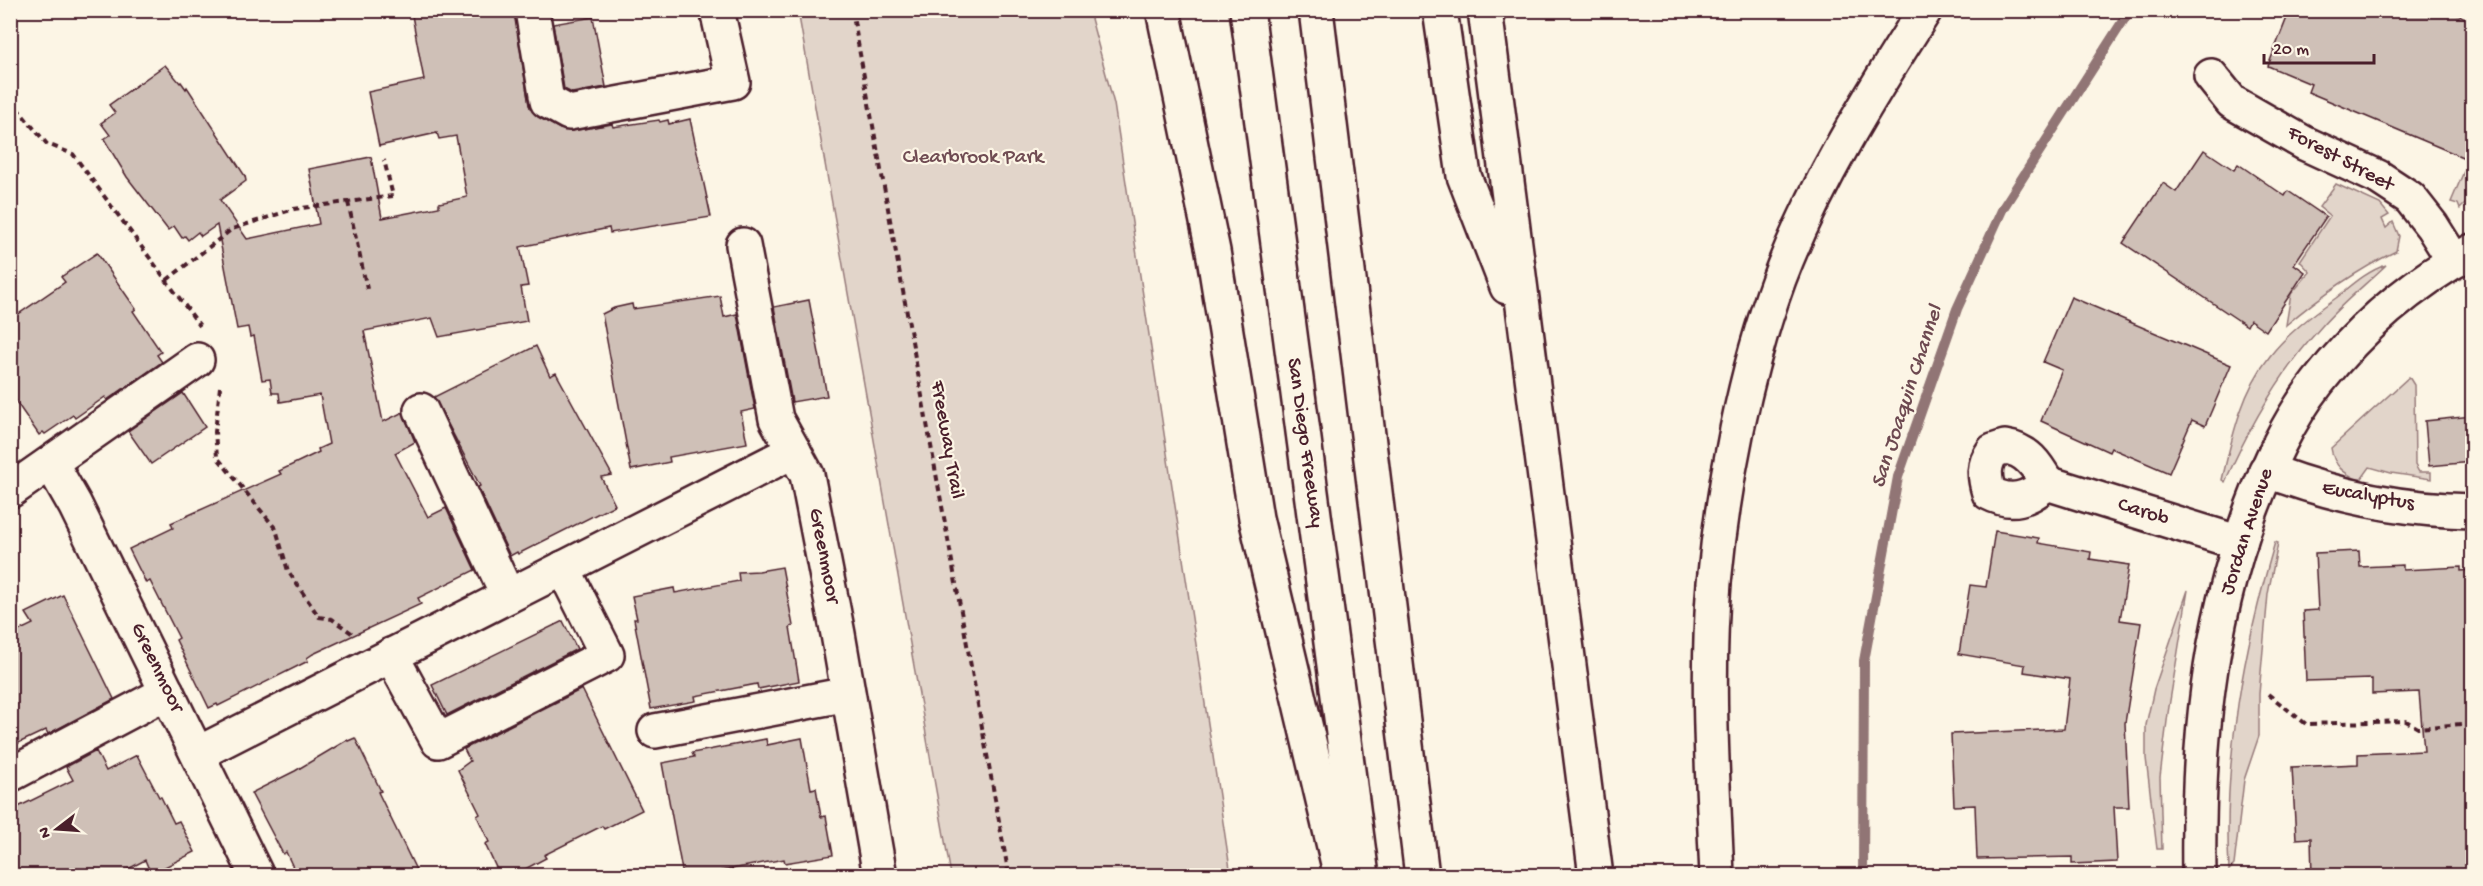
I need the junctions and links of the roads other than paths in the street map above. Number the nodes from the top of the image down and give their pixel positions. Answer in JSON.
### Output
{"nodes":[{"id":1,"x":531,"y":10,"type":"edge"},
{"id":2,"x":717,"y":10,"type":"edge"},
{"id":3,"x":1162,"y":10,"type":"edge"},
{"id":4,"x":1247,"y":10,"type":"edge"},
{"id":5,"x":1316,"y":10,"type":"edge"},
{"id":6,"x":1440,"y":10,"type":"edge"},
{"id":7,"x":1485,"y":10,"type":"edge"},
{"id":8,"x":1925,"y":10,"type":"edge"},
{"id":9,"x":2211,"y":76,"type":"dead end"},
{"id":10,"x":743,"y":245,"type":"dead end"},
{"id":11,"x":2463,"y":256,"type":"edge"},
{"id":12,"x":1526,"y":336,"type":"junction"},
{"id":13,"x":197,"y":360,"type":"dead end"},
{"id":14,"x":421,"y":410,"type":"dead end"},
{"id":15,"x":794,"y":451,"type":"junction"},
{"id":16,"x":51,"y":463,"type":"junction"},
{"id":17,"x":2266,"y":470,"type":"junction"},
{"id":18,"x":2047,"y":483,"type":"dead end"},
{"id":19,"x":10,"y":491,"type":"edge"},
{"id":20,"x":2472,"y":511,"type":"edge"},
{"id":21,"x":2240,"y":543,"type":"junction"},
{"id":22,"x":563,"y":568,"type":"junction"},
{"id":23,"x":508,"y":596,"type":"junction"},
{"id":24,"x":391,"y":655,"type":"junction"},
{"id":25,"x":167,"y":692,"type":"junction"},
{"id":26,"x":848,"y":694,"type":"junction"},
{"id":27,"x":655,"y":731,"type":"dead end"},
{"id":28,"x":199,"y":753,"type":"junction"},
{"id":29,"x":10,"y":775,"type":"edge"},
{"id":30,"x":873,"y":874,"type":"edge"},
{"id":31,"x":257,"y":876,"type":"edge"},
{"id":32,"x":1341,"y":876,"type":"edge"},
{"id":33,"x":1362,"y":876,"type":"edge"},
{"id":34,"x":1422,"y":876,"type":"edge"},
{"id":35,"x":1596,"y":876,"type":"edge"},
{"id":36,"x":1717,"y":876,"type":"edge"},
{"id":37,"x":2199,"y":876,"type":"edge"}],
"edges":[{"from":1,"to":2,"type":"main road"},
{"from":3,"to":32,"type":"main road"},
{"from":4,"to":33,"type":"main road","name":"San Diego Freeway"},
{"from":5,"to":34,"type":"main road"},
{"from":6,"to":12,"type":"main road"},
{"from":7,"to":12,"type":"main road"},
{"from":8,"to":36,"type":"main road"},
{"from":9,"to":11,"type":"main road","name":"Forest Street"},
{"from":10,"to":15,"type":"main road","name":"Greenmoor"},
{"from":11,"to":17,"type":"main road","name":"Jordan Avenue"},
{"from":12,"to":35,"type":"main road"},
{"from":13,"to":16,"type":"main road"},
{"from":14,"to":23,"type":"main road"},
{"from":15,"to":22,"type":"main road"},
{"from":15,"to":26,"type":"main road","name":"Greenmoor"},
{"from":16,"to":19,"type":"main road"},
{"from":16,"to":25,"type":"main road","name":"Greenmoor"},
{"from":17,"to":20,"type":"main road","name":"Eucalyptus"},
{"from":17,"to":21,"type":"main road","name":"Jordan Avenue"},
{"from":18,"to":21,"type":"main road","name":"Carob"},
{"from":21,"to":37,"type":"main road","name":"Jordan Avenue"},
{"from":22,"to":23,"type":"main road"},
{"from":22,"to":24,"type":"main road"},
{"from":23,"to":24,"type":"main road"},
{"from":24,"to":28,"type":"main road"},
{"from":25,"to":28,"type":"main road","name":"Greenmoor"},
{"from":25,"to":29,"type":"main road"},
{"from":26,"to":27,"type":"main road"},
{"from":26,"to":30,"type":"main road","name":"Greenmoor"},
{"from":28,"to":31,"type":"main road","name":"Greenmoor"}]}
